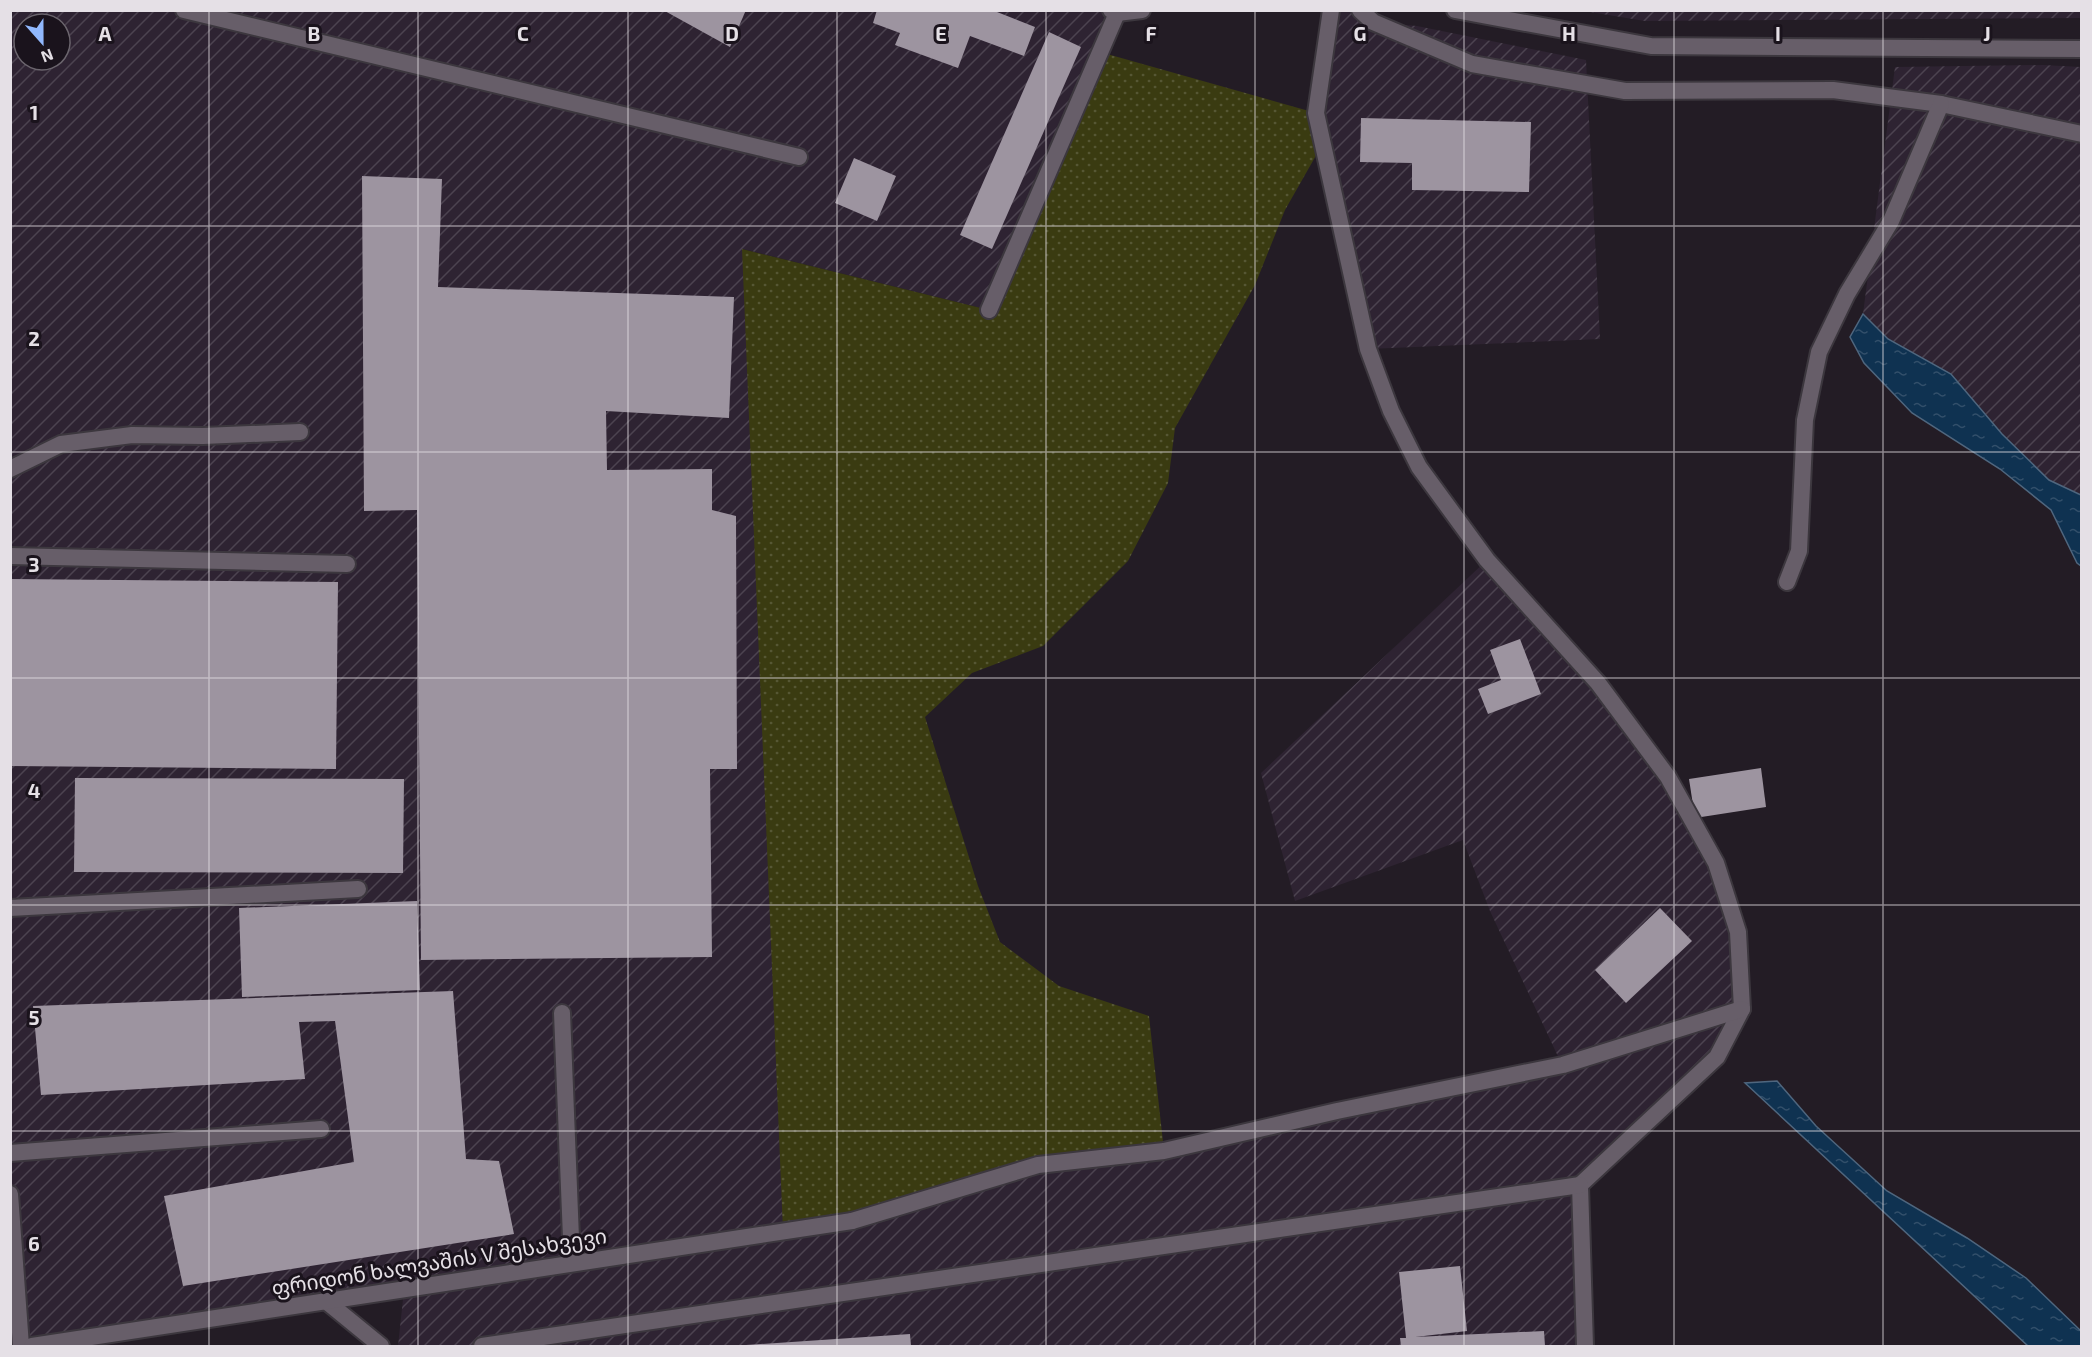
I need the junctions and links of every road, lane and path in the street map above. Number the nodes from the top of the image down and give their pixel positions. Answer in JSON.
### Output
{"nodes":[{"id":1,"x":184,"y":10,"type":"edge"},
{"id":2,"x":1142,"y":10,"type":"edge"},
{"id":3,"x":1331,"y":10,"type":"edge"},
{"id":4,"x":1360,"y":10,"type":"edge"},
{"id":5,"x":1455,"y":10,"type":"edge"},
{"id":6,"x":1114,"y":12,"type":"edge"},
{"id":7,"x":2082,"y":49,"type":"edge"},
{"id":8,"x":1941,"y":104,"type":"junction"},
{"id":9,"x":2082,"y":134,"type":"edge"},
{"id":10,"x":799,"y":157,"type":"dead end"},
{"id":11,"x":989,"y":310,"type":"dead end"},
{"id":12,"x":300,"y":432,"type":"dead end"},
{"id":13,"x":10,"y":468,"type":"edge"},
{"id":14,"x":10,"y":556,"type":"edge"},
{"id":15,"x":347,"y":564,"type":"dead end"},
{"id":16,"x":1787,"y":582,"type":"dead end"},
{"id":17,"x":358,"y":889,"type":"dead end"},
{"id":18,"x":10,"y":908,"type":"edge"},
{"id":19,"x":1742,"y":1009,"type":"junction"},
{"id":20,"x":562,"y":1013,"type":"dead end"},
{"id":21,"x":321,"y":1129,"type":"dead end"},
{"id":22,"x":10,"y":1153,"type":"edge"},
{"id":23,"x":1580,"y":1185,"type":"junction"},
{"id":24,"x":10,"y":1194,"type":"edge"},
{"id":25,"x":572,"y":1263,"type":"junction"},
{"id":26,"x":326,"y":1302,"type":"junction"},
{"id":27,"x":21,"y":1347,"type":"edge"},
{"id":28,"x":32,"y":1347,"type":"edge"},
{"id":29,"x":381,"y":1347,"type":"edge"},
{"id":30,"x":482,"y":1347,"type":"edge"},
{"id":31,"x":1585,"y":1347,"type":"edge"}],
"edges":[{"from":1,"to":10,"type":"street"},
{"from":2,"to":6,"type":"street"},
{"from":3,"to":19,"type":"street"},
{"from":4,"to":8,"type":"street"},
{"from":5,"to":7,"type":"street"},
{"from":6,"to":11,"type":"street"},
{"from":8,"to":9,"type":"street"},
{"from":8,"to":16,"type":"street"},
{"from":12,"to":13,"type":"street"},
{"from":14,"to":15,"type":"street"},
{"from":17,"to":18,"type":"street"},
{"from":19,"to":23,"type":"street"},
{"from":19,"to":25,"type":"street","name":"ფრიდონ ხალვაშის V შესახვევი"},
{"from":20,"to":25,"type":"street"},
{"from":21,"to":22,"type":"street"},
{"from":23,"to":30,"type":"street"},
{"from":23,"to":31,"type":"street"},
{"from":24,"to":27,"type":"street"},
{"from":25,"to":26,"type":"street","name":"ფრიდონ ხალვაშის V შესახვევი"},
{"from":26,"to":28,"type":"street","name":"ფრიდონ ხალვაშის V შესახვევი"},
{"from":26,"to":29,"type":"street"}]}
